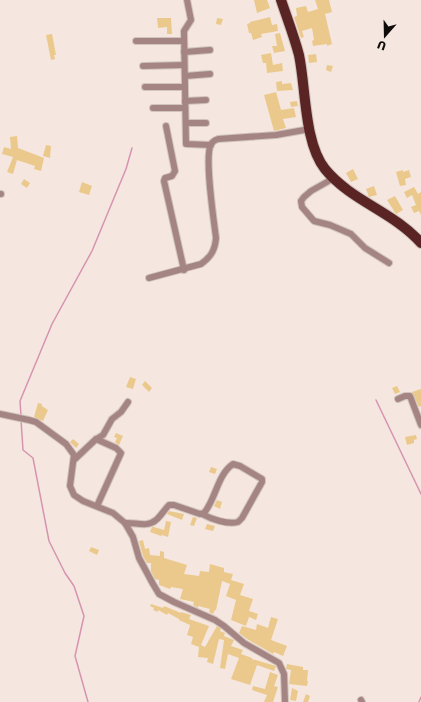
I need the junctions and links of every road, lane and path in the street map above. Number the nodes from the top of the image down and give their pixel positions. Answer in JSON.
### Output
{"nodes":[{"id":1,"x":187,"y":0,"type":"edge"},
{"id":2,"x":281,"y":0,"type":"edge"},
{"id":3,"x":136,"y":41,"type":"dead end"},
{"id":4,"x":184,"y":41,"type":"junction"},
{"id":5,"x":210,"y":50,"type":"dead end"},
{"id":6,"x":184,"y":52,"type":"junction"},
{"id":7,"x":184,"y":65,"type":"junction"},
{"id":8,"x":143,"y":66,"type":"dead end"},
{"id":9,"x":210,"y":74,"type":"dead end"},
{"id":10,"x":185,"y":76,"type":"junction"},
{"id":11,"x":145,"y":87,"type":"dead end"},
{"id":12,"x":185,"y":87,"type":"junction"},
{"id":13,"x":206,"y":100,"type":"dead end"},
{"id":14,"x":185,"y":105,"type":"junction"},
{"id":15,"x":154,"y":108,"type":"dead end"},
{"id":16,"x":186,"y":123,"type":"junction"},
{"id":17,"x":206,"y":123,"type":"dead end"},
{"id":18,"x":166,"y":126,"type":"dead end"},
{"id":19,"x":310,"y":129,"type":"junction"},
{"id":20,"x":211,"y":145,"type":"junction"},
{"id":21,"x":334,"y":178,"type":"junction"},
{"id":22,"x":421,"y":243,"type":"edge"},
{"id":23,"x":389,"y":263,"type":"dead end"},
{"id":24,"x":184,"y":270,"type":"junction"},
{"id":25,"x":149,"y":278,"type":"dead end"},
{"id":26,"x":398,"y":399,"type":"dead end"},
{"id":27,"x":128,"y":402,"type":"dead end"},
{"id":28,"x":0,"y":414,"type":"edge"},
{"id":29,"x":420,"y":416,"type":"edge"},
{"id":30,"x":421,"y":424,"type":"edge"},
{"id":31,"x":96,"y":439,"type":"junction"},
{"id":32,"x":74,"y":459,"type":"junction"},
{"id":33,"x":96,"y":506,"type":"junction"},
{"id":34,"x":202,"y":514,"type":"junction"},
{"id":35,"x":125,"y":523,"type":"junction"},
{"id":36,"x":286,"y":702,"type":"edge"}],
"edges":[{"from":1,"to":4,"type":"street"},
{"from":2,"to":19,"type":"highway"},
{"from":3,"to":4,"type":"street"},
{"from":4,"to":6,"type":"street"},
{"from":5,"to":6,"type":"street"},
{"from":6,"to":7,"type":"street"},
{"from":7,"to":8,"type":"street"},
{"from":7,"to":10,"type":"street"},
{"from":9,"to":10,"type":"street"},
{"from":10,"to":12,"type":"street"},
{"from":11,"to":12,"type":"street"},
{"from":12,"to":14,"type":"street"},
{"from":13,"to":14,"type":"street"},
{"from":14,"to":15,"type":"street"},
{"from":14,"to":16,"type":"street"},
{"from":16,"to":17,"type":"street"},
{"from":16,"to":20,"type":"street"},
{"from":18,"to":24,"type":"street"},
{"from":19,"to":20,"type":"street"},
{"from":19,"to":21,"type":"highway"},
{"from":20,"to":24,"type":"street"},
{"from":21,"to":22,"type":"highway"},
{"from":21,"to":23,"type":"street"},
{"from":24,"to":25,"type":"street"},
{"from":26,"to":29,"type":"street"},
{"from":27,"to":31,"type":"street"},
{"from":28,"to":32,"type":"street"},
{"from":29,"to":30,"type":"street"},
{"from":31,"to":32,"type":"street"},
{"from":31,"to":33,"type":"street"},
{"from":32,"to":33,"type":"street"},
{"from":33,"to":35,"type":"street"},
{"from":34,"to":34,"type":"street"},
{"from":34,"to":35,"type":"street"},
{"from":35,"to":36,"type":"street"}]}
